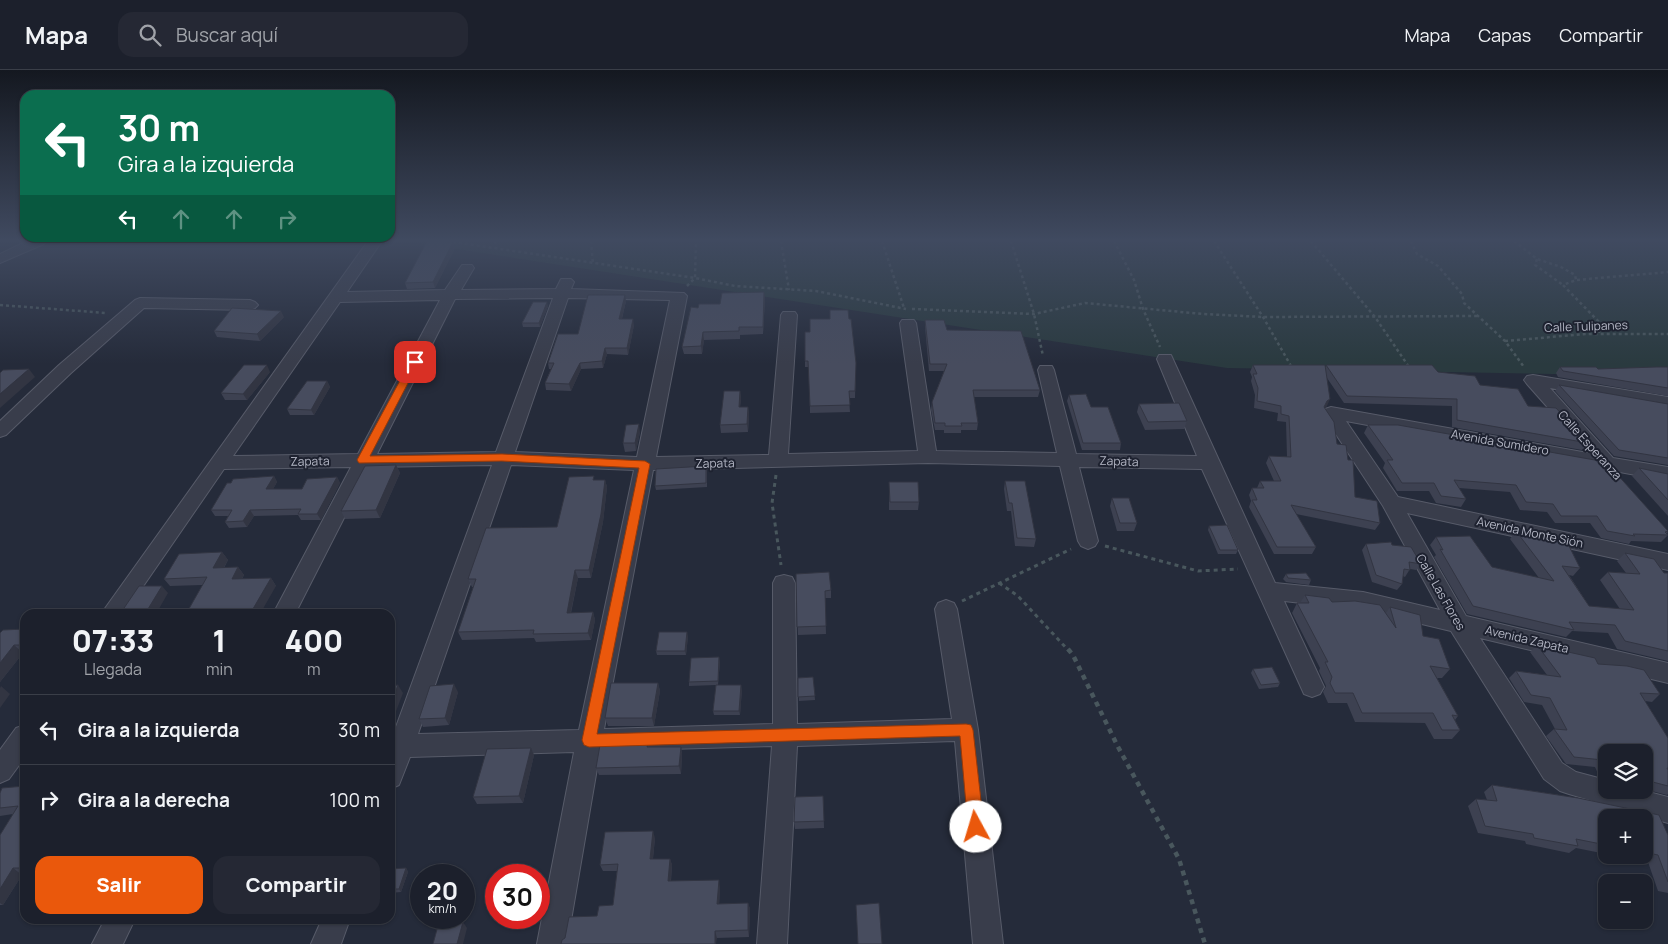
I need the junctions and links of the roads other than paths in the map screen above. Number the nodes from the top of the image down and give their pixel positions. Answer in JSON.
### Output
{"nodes":[{"id":1,"x":346,"y":282,"type":"edge"},
{"id":2,"x":458,"y":282,"type":"edge"},
{"id":3,"x":565,"y":288,"type":"junction"},
{"id":4,"x":449,"y":296,"type":"junction"},
{"id":5,"x":335,"y":297,"type":"junction"},
{"id":6,"x":250,"y":305,"type":"dead end"},
{"id":7,"x":789,"y":315,"type":"dead end"},
{"id":8,"x":906,"y":316,"type":"road end"},
{"id":9,"x":1165,"y":359,"type":"road end"},
{"id":10,"x":1046,"y":370,"type":"road end"},
{"id":11,"x":1668,"y":403,"type":"edge"},
{"id":12,"x":1332,"y":413,"type":"joint"},
{"id":13,"x":0,"y":431,"type":"edge"},
{"id":14,"x":928,"y":457,"type":"junction"},
{"id":15,"x":502,"y":458,"type":"junction"},
{"id":16,"x":363,"y":460,"type":"junction"},
{"id":17,"x":1067,"y":460,"type":"junction"},
{"id":18,"x":1605,"y":461,"type":"junction"},
{"id":19,"x":778,"y":462,"type":"junction"},
{"id":20,"x":220,"y":463,"type":"junction"},
{"id":21,"x":645,"y":464,"type":"junction"},
{"id":22,"x":1209,"y":464,"type":"junction"},
{"id":23,"x":1668,"y":474,"type":"edge"},
{"id":24,"x":1624,"y":482,"type":"edge"},
{"id":25,"x":1391,"y":503,"type":"junction"},
{"id":26,"x":1088,"y":541,"type":"road end"},
{"id":27,"x":1668,"y":562,"type":"edge"},
{"id":28,"x":784,"y":583,"type":"road end"},
{"id":29,"x":1267,"y":591,"type":"junction"},
{"id":30,"x":116,"y":609,"type":"edge"},
{"id":31,"x":287,"y":609,"type":"edge"},
{"id":32,"x":946,"y":609,"type":"road end"},
{"id":33,"x":1458,"y":623,"type":"junction"},
{"id":34,"x":1668,"y":673,"type":"edge"},
{"id":35,"x":1312,"y":687,"type":"dead end"},
{"id":36,"x":966,"y":730,"type":"junction"},
{"id":37,"x":785,"y":735,"type":"junction"},
{"id":38,"x":589,"y":740,"type":"junction"},
{"id":39,"x":20,"y":746,"type":"edge"},
{"id":40,"x":396,"y":746,"type":"edge"},
{"id":41,"x":12,"y":761,"type":"edge"},
{"id":42,"x":1668,"y":810,"type":"edge"},
{"id":43,"x":118,"y":924,"type":"edge"},
{"id":44,"x":334,"y":924,"type":"edge"},
{"id":45,"x":107,"y":944,"type":"edge"},
{"id":46,"x":326,"y":944,"type":"edge"},
{"id":47,"x":552,"y":944,"type":"edge"},
{"id":48,"x":772,"y":944,"type":"edge"},
{"id":49,"x":988,"y":944,"type":"edge"}],
"edges":[{"from":1,"to":5,"type":"street"},
{"from":2,"to":4,"type":"street"},
{"from":3,"to":4,"type":"street"},
{"from":3,"to":15,"type":"street"},
{"from":3,"to":21,"type":"street"},
{"from":4,"to":5,"type":"street"},
{"from":4,"to":16,"type":"street"},
{"from":5,"to":20,"type":"street"},
{"from":6,"to":13,"type":"street"},
{"from":7,"to":19,"type":"street"},
{"from":8,"to":14,"type":"street"},
{"from":9,"to":22,"type":"street"},
{"from":10,"to":17,"type":"street"},
{"from":11,"to":18,"type":"street","name":"Calle Esperanza"},
{"from":12,"to":18,"type":"street","name":"Avenida Sumidero"},
{"from":12,"to":25,"type":"street","name":"Calle Las Flores"},
{"from":14,"to":17,"type":"street","name":"Zapata"},
{"from":14,"to":19,"type":"street","name":"Zapata"},
{"from":15,"to":16,"type":"street","name":"Zapata"},
{"from":15,"to":21,"type":"street","name":"Zapata"},
{"from":15,"to":40,"type":"street"},
{"from":16,"to":20,"type":"street","name":"Zapata"},
{"from":16,"to":31,"type":"street"},
{"from":17,"to":22,"type":"street","name":"Zapata"},
{"from":17,"to":26,"type":"street"},
{"from":18,"to":23,"type":"street","name":"Avenida Sumidero"},
{"from":18,"to":24,"type":"street","name":"Calle Esperanza"},
{"from":19,"to":21,"type":"street","name":"Zapata"},
{"from":20,"to":30,"type":"street"},
{"from":21,"to":38,"type":"street"},
{"from":22,"to":29,"type":"street"},
{"from":25,"to":27,"type":"street","name":"Avenida Monte Sión"},
{"from":25,"to":33,"type":"street","name":"Calle Las Flores"},
{"from":28,"to":37,"type":"street"},
{"from":29,"to":33,"type":"street","name":"Avenida Zapata"},
{"from":29,"to":35,"type":"street"},
{"from":32,"to":36,"type":"street"},
{"from":33,"to":34,"type":"street","name":"Avenida Zapata"},
{"from":33,"to":42,"type":"street","name":"Calle Las Flores"},
{"from":36,"to":37,"type":"street"},
{"from":36,"to":49,"type":"street"},
{"from":37,"to":38,"type":"street"},
{"from":37,"to":48,"type":"street"},
{"from":38,"to":40,"type":"street"},
{"from":38,"to":47,"type":"street"},
{"from":39,"to":41,"type":"street"},
{"from":43,"to":45,"type":"street"},
{"from":44,"to":46,"type":"street"}]}
